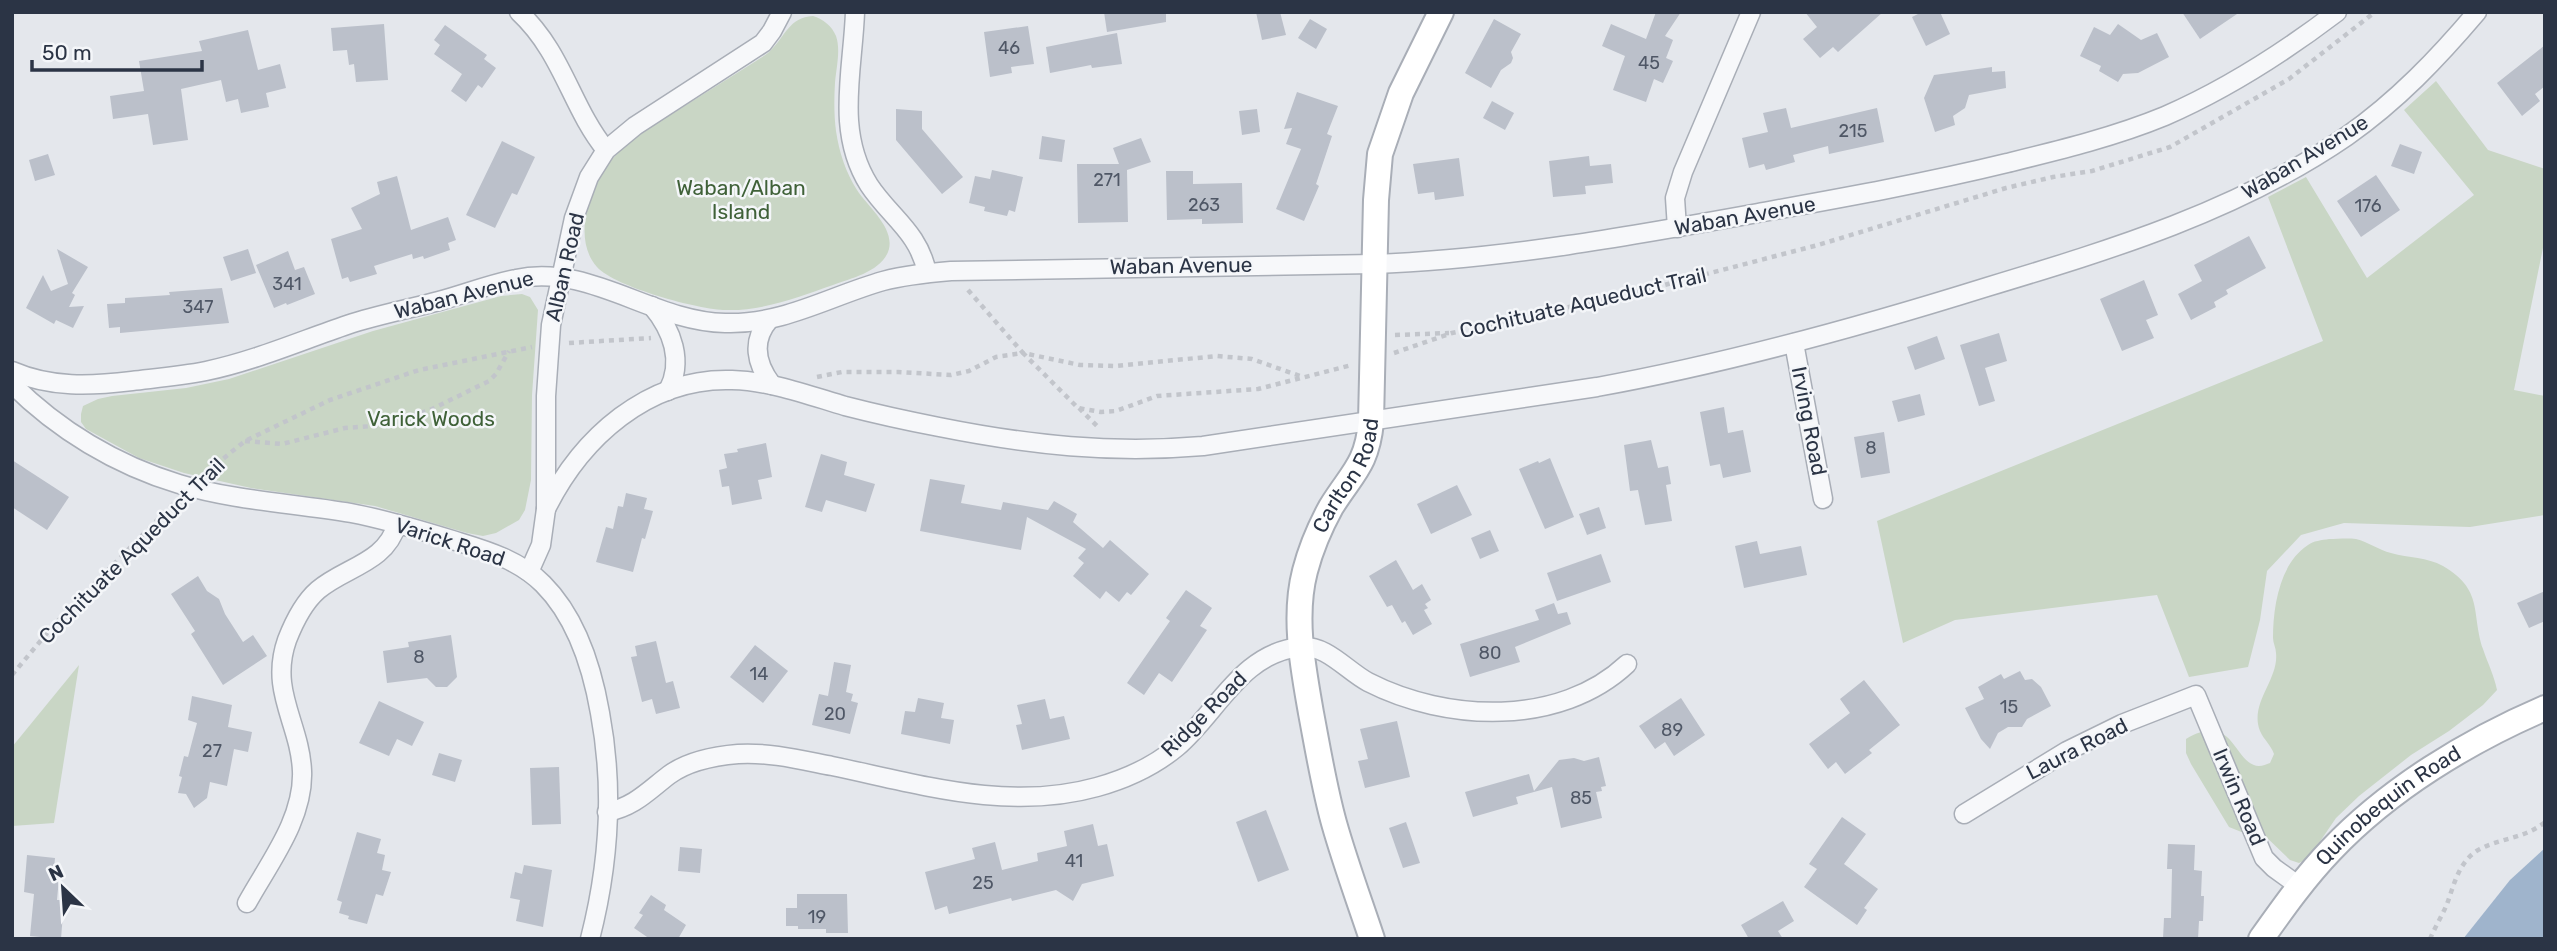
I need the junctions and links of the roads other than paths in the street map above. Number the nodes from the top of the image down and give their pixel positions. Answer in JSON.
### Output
{"nodes":[{"id":1,"x":519,"y":12,"type":"edge"},
{"id":2,"x":782,"y":12,"type":"edge"},
{"id":3,"x":855,"y":12,"type":"edge"},
{"id":4,"x":1441,"y":12,"type":"edge"},
{"id":5,"x":1751,"y":12,"type":"edge"},
{"id":6,"x":2337,"y":12,"type":"edge"},
{"id":7,"x":2477,"y":12,"type":"edge"},
{"id":8,"x":606,"y":150,"type":"junction"},
{"id":9,"x":1677,"y":228,"type":"junction"},
{"id":10,"x":1374,"y":264,"type":"junction"},
{"id":11,"x":927,"y":273,"type":"junction"},
{"id":12,"x":560,"y":276,"type":"junction"},
{"id":13,"x":652,"y":306,"type":"junction"},
{"id":14,"x":769,"y":320,"type":"junction"},
{"id":15,"x":1794,"y":342,"type":"junction"},
{"id":16,"x":12,"y":371,"type":"edge"},
{"id":17,"x":12,"y":384,"type":"edge"},
{"id":18,"x":772,"y":385,"type":"junction"},
{"id":19,"x":668,"y":391,"type":"junction"},
{"id":20,"x":1371,"y":422,"type":"junction"},
{"id":21,"x":1823,"y":499,"type":"dead end"},
{"id":22,"x":546,"y":509,"type":"junction"},
{"id":23,"x":397,"y":524,"type":"junction"},
{"id":24,"x":529,"y":572,"type":"junction"},
{"id":25,"x":1301,"y":647,"type":"junction"},
{"id":26,"x":1627,"y":664,"type":"dead end"},
{"id":27,"x":2196,"y":695,"type":"joint"},
{"id":28,"x":2545,"y":708,"type":"edge"},
{"id":29,"x":607,"y":813,"type":"junction"},
{"id":30,"x":1964,"y":814,"type":"dead end"},
{"id":31,"x":2299,"y":886,"type":"junction"},
{"id":32,"x":247,"y":903,"type":"dead end"},
{"id":33,"x":590,"y":939,"type":"edge"},
{"id":34,"x":1373,"y":939,"type":"edge"},
{"id":35,"x":2262,"y":939,"type":"edge"}],
"edges":[{"from":1,"to":8,"type":"street"},
{"from":2,"to":8,"type":"street","name":"Alban Road"},
{"from":3,"to":11,"type":"street"},
{"from":4,"to":10,"type":"street","name":"Carlton Road"},
{"from":5,"to":9,"type":"street"},
{"from":6,"to":9,"type":"street","name":"Waban Avenue"},
{"from":7,"to":15,"type":"street","name":"Waban Avenue"},
{"from":8,"to":12,"type":"street","name":"Alban Road"},
{"from":9,"to":10,"type":"street","name":"Waban Avenue"},
{"from":10,"to":11,"type":"street","name":"Waban Avenue"},
{"from":10,"to":20,"type":"street","name":"Carlton Road"},
{"from":11,"to":14,"type":"street","name":"Waban Avenue"},
{"from":12,"to":13,"type":"street","name":"Waban Avenue"},
{"from":12,"to":16,"type":"street","name":"Waban Avenue"},
{"from":12,"to":22,"type":"street","name":"Alban Road"},
{"from":13,"to":14,"type":"street","name":"Waban Avenue"},
{"from":13,"to":19,"type":"street"},
{"from":14,"to":18,"type":"street"},
{"from":15,"to":20,"type":"street","name":"Waban Avenue"},
{"from":15,"to":21,"type":"street","name":"Irving Road"},
{"from":17,"to":23,"type":"street","name":"Varick Road"},
{"from":18,"to":19,"type":"street","name":"Waban Avenue"},
{"from":18,"to":20,"type":"street","name":"Waban Avenue"},
{"from":19,"to":22,"type":"street","name":"Waban Avenue"},
{"from":20,"to":25,"type":"street","name":"Carlton Road"},
{"from":22,"to":24,"type":"street","name":"Alban Road"},
{"from":23,"to":24,"type":"street","name":"Varick Road"},
{"from":23,"to":32,"type":"street"},
{"from":24,"to":29,"type":"street","name":"Varick Road"},
{"from":25,"to":26,"type":"street"},
{"from":25,"to":29,"type":"street","name":"Ridge Road"},
{"from":25,"to":34,"type":"street","name":"Carlton Road"},
{"from":27,"to":30,"type":"street","name":"Laura Road"},
{"from":27,"to":31,"type":"street","name":"Irwin Road"},
{"from":28,"to":31,"type":"street","name":"Quinobequin Road"},
{"from":29,"to":33,"type":"street","name":"Varick Road"},
{"from":31,"to":35,"type":"street","name":"Quinobequin Road"}]}
